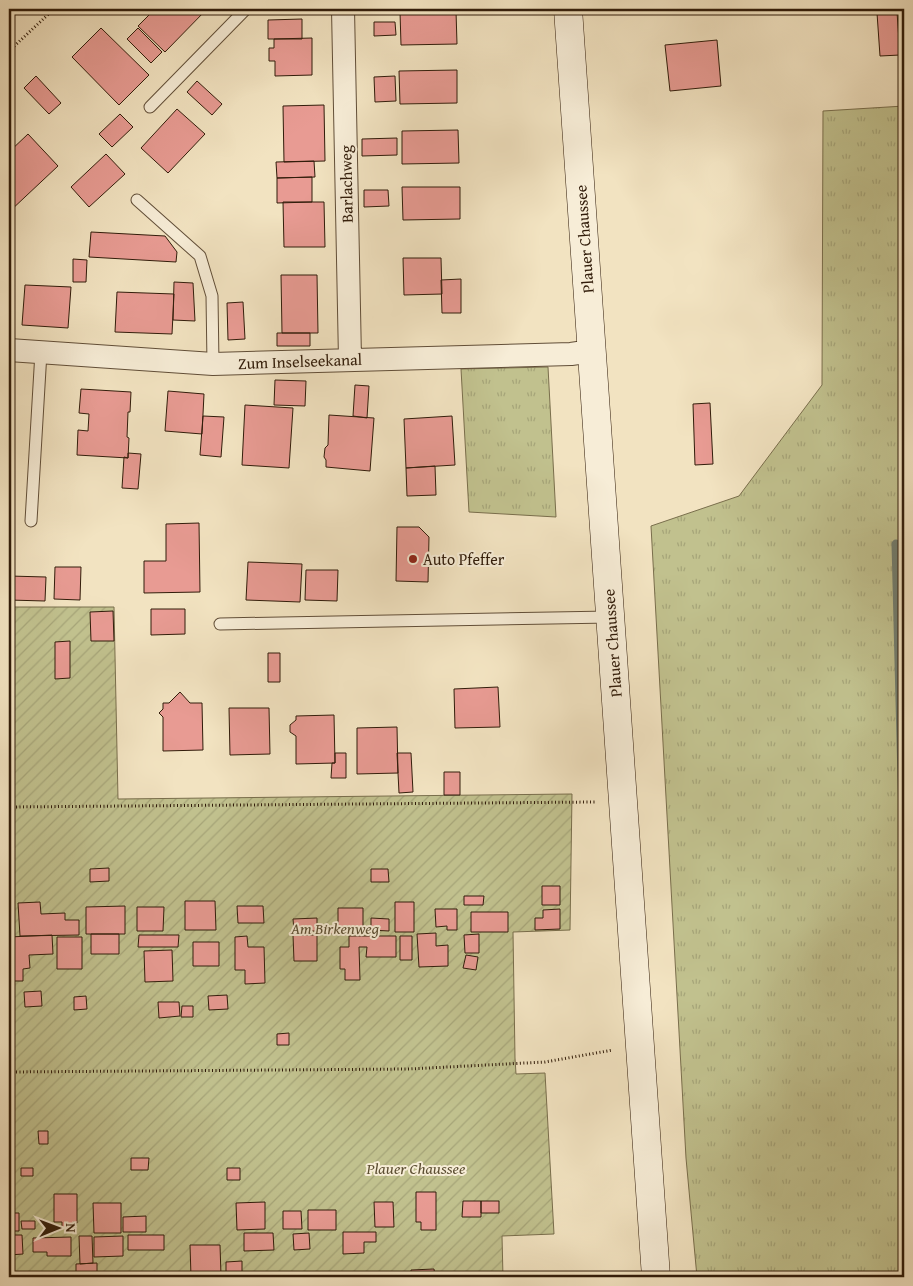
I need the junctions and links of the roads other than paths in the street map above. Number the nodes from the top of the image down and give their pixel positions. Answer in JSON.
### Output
{"nodes":[{"id":1,"x":246,"y":9,"type":"edge"},
{"id":2,"x":343,"y":9,"type":"edge"},
{"id":3,"x":568,"y":9,"type":"edge"},
{"id":4,"x":150,"y":107,"type":"dead end"},
{"id":5,"x":137,"y":200,"type":"dead end"},
{"id":6,"x":9,"y":350,"type":"edge"},
{"id":7,"x":592,"y":350,"type":"junction"},
{"id":8,"x":41,"y":352,"type":"junction"},
{"id":9,"x":350,"y":359,"type":"junction"},
{"id":10,"x":213,"y":364,"type":"junction"},
{"id":11,"x":31,"y":521,"type":"dead end"},
{"id":12,"x":610,"y":617,"type":"junction"},
{"id":13,"x":220,"y":624,"type":"dead end"},
{"id":14,"x":656,"y":1277,"type":"edge"}],
"edges":[{"from":1,"to":4,"type":"lane"},
{"from":2,"to":9,"type":"street","name":"Barlachweg"},
{"from":3,"to":7,"type":"main road","name":"Plauer Chaussee"},
{"from":5,"to":10,"type":"lane"},
{"from":6,"to":8,"type":"street","name":"Zum Inselseekanal"},
{"from":7,"to":9,"type":"street","name":"Zum Inselseekanal"},
{"from":7,"to":12,"type":"main road","name":"Plauer Chaussee"},
{"from":8,"to":10,"type":"street","name":"Zum Inselseekanal"},
{"from":8,"to":11,"type":"lane"},
{"from":9,"to":10,"type":"street","name":"Zum Inselseekanal"},
{"from":12,"to":13,"type":"lane"},
{"from":12,"to":14,"type":"main road","name":"Plauer Chaussee"}]}
